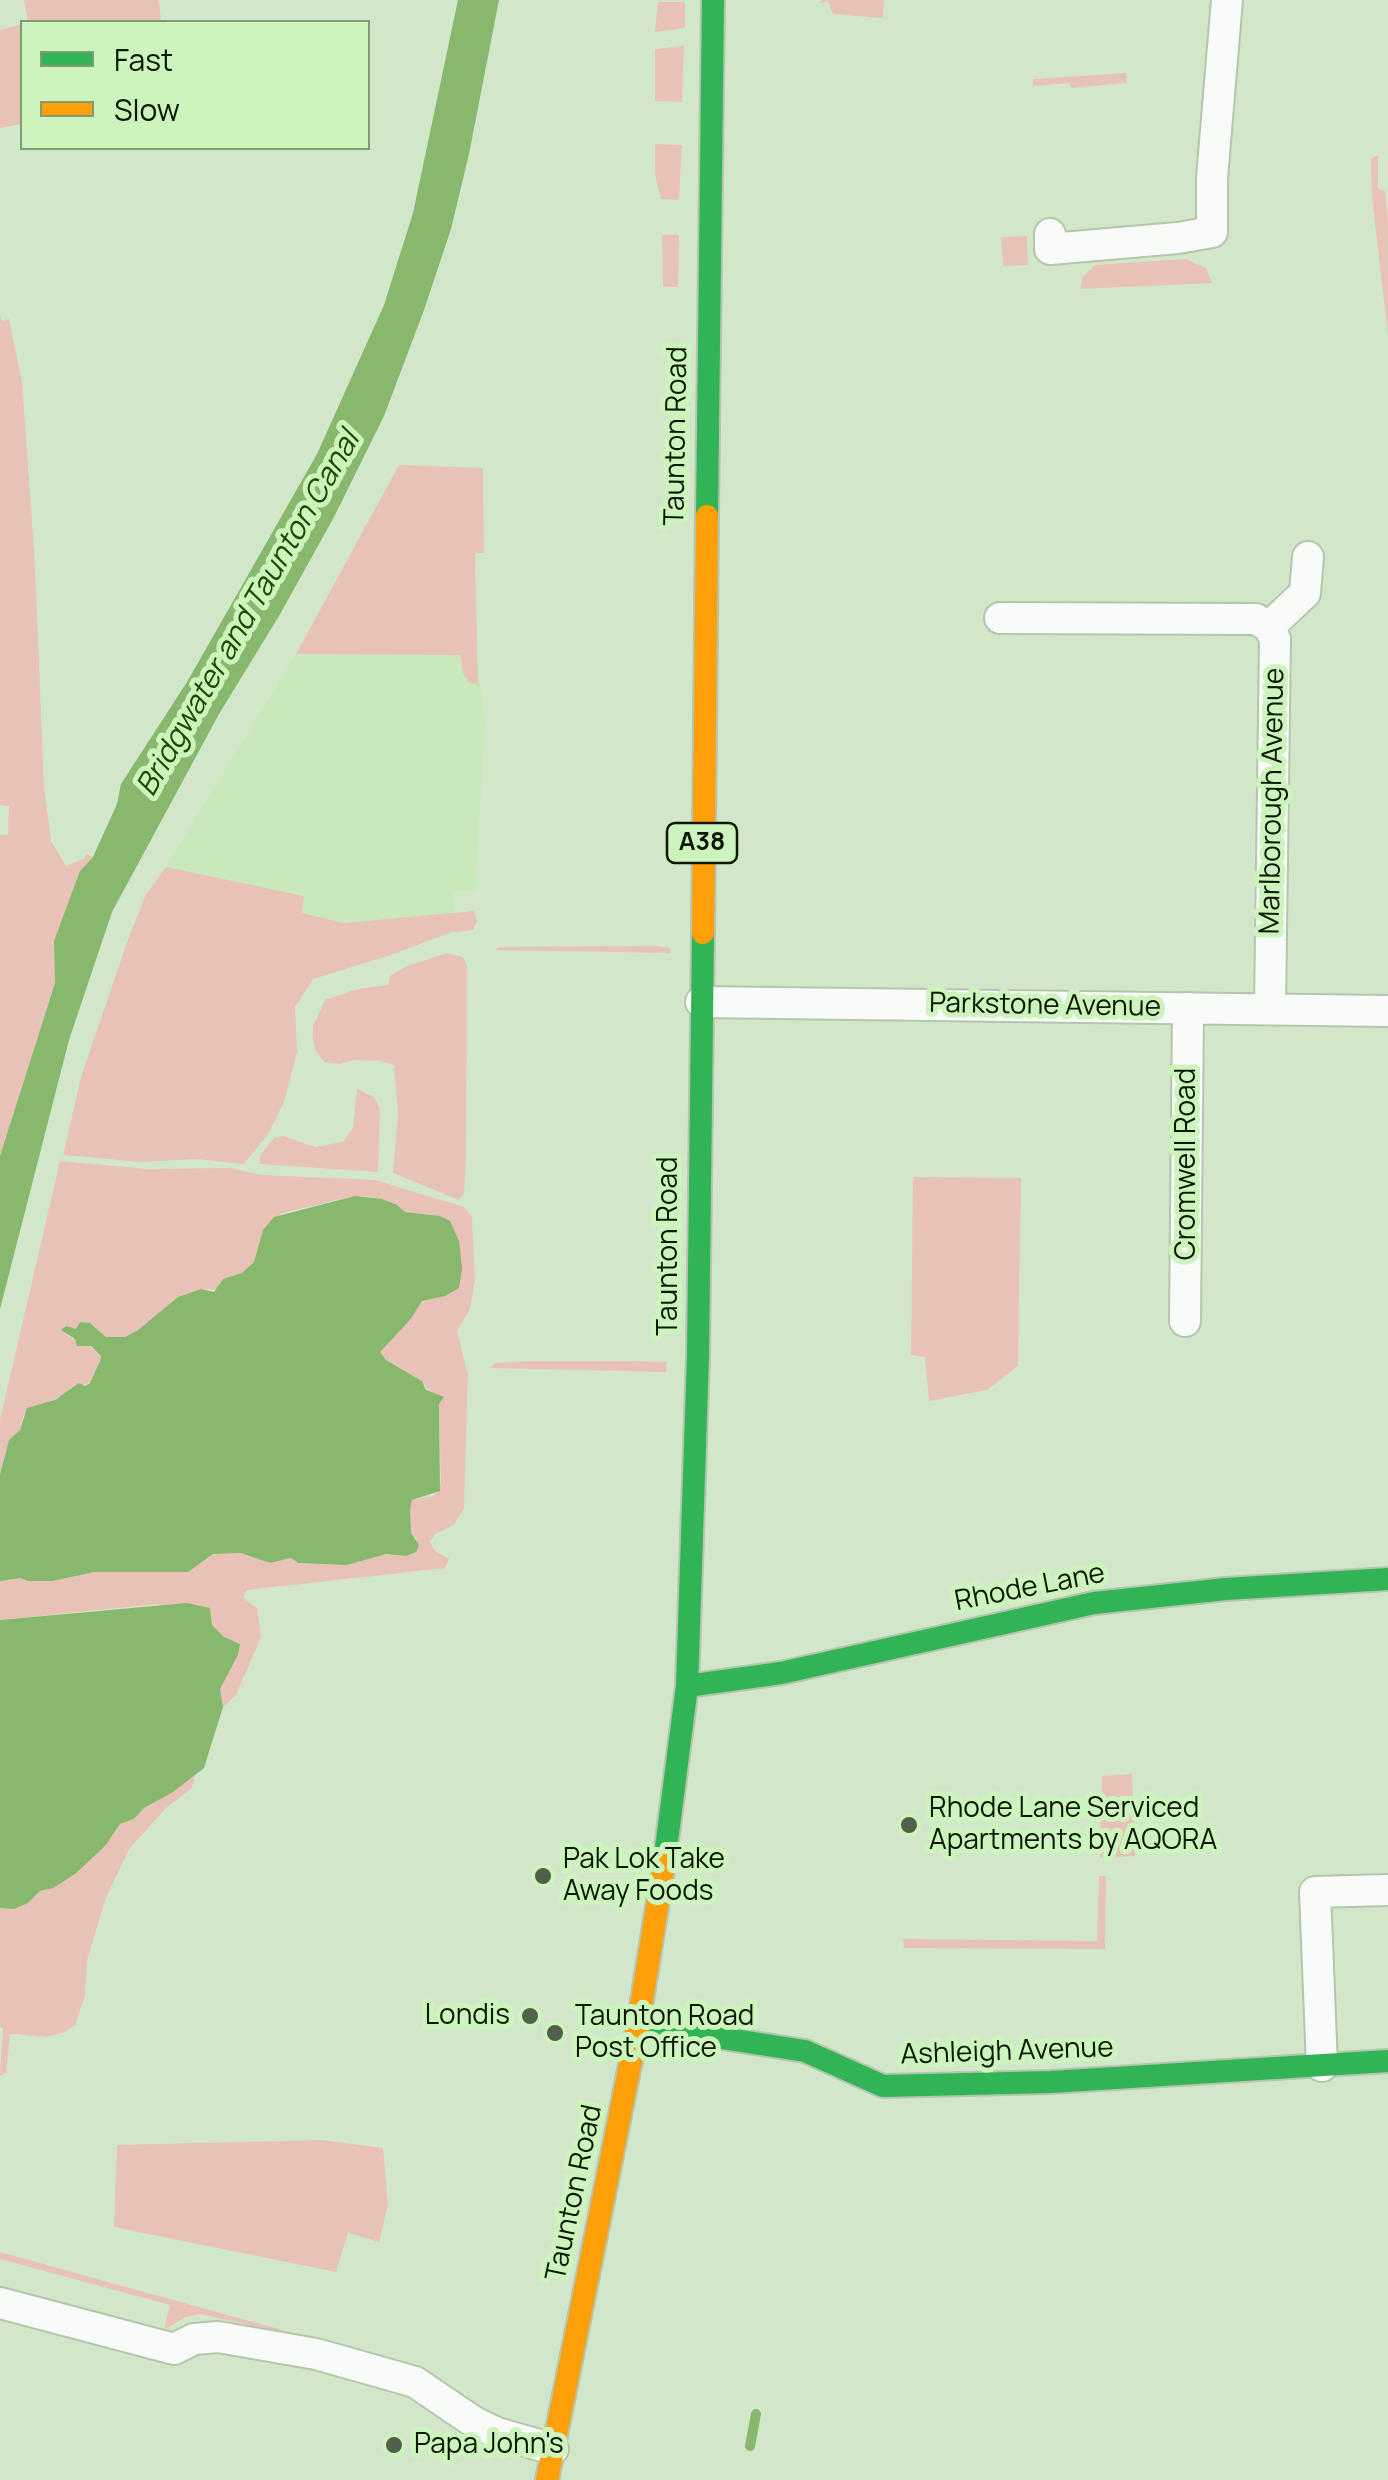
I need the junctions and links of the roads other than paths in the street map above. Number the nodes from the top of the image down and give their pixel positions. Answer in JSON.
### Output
{"nodes":[{"id":1,"x":713,"y":0,"type":"edge"},
{"id":2,"x":1227,"y":0,"type":"edge"},
{"id":3,"x":1050,"y":234,"type":"dead end"},
{"id":4,"x":1308,"y":557,"type":"dead end"},
{"id":5,"x":1000,"y":618,"type":"dead end"},
{"id":6,"x":1269,"y":627,"type":"junction"},
{"id":7,"x":701,"y":1002,"type":"junction"},
{"id":8,"x":1188,"y":1008,"type":"junction"},
{"id":9,"x":1270,"y":1009,"type":"junction"},
{"id":10,"x":1388,"y":1011,"type":"edge"},
{"id":11,"x":1185,"y":1321,"type":"dead end"},
{"id":12,"x":1388,"y":1579,"type":"edge"},
{"id":13,"x":687,"y":1686,"type":"junction"},
{"id":14,"x":1388,"y":1890,"type":"edge"},
{"id":15,"x":638,"y":2024,"type":"junction"},
{"id":16,"x":1388,"y":2061,"type":"edge"},
{"id":17,"x":1322,"y":2066,"type":"junction"},
{"id":18,"x":0,"y":2303,"type":"edge"},
{"id":19,"x":553,"y":2449,"type":"junction"},
{"id":20,"x":547,"y":2480,"type":"edge"}],
"edges":[{"from":1,"to":7,"type":"main road","name":"Taunton Road","number":"A38"},
{"from":2,"to":3,"type":"street"},
{"from":4,"to":6,"type":"street"},
{"from":5,"to":6,"type":"street","name":"Marlborough Avenue"},
{"from":6,"to":9,"type":"street","name":"Marlborough Avenue"},
{"from":7,"to":8,"type":"street","name":"Parkstone Avenue"},
{"from":7,"to":13,"type":"main road","name":"Taunton Road","number":"A38"},
{"from":8,"to":9,"type":"street","name":"Parkstone Avenue"},
{"from":8,"to":11,"type":"street","name":"Cromwell Road"},
{"from":9,"to":10,"type":"street","name":"Parkstone Avenue"},
{"from":12,"to":13,"type":"main road","name":"Rhode Lane"},
{"from":13,"to":15,"type":"main road","name":"Taunton Road","number":"A38"},
{"from":14,"to":17,"type":"street"},
{"from":15,"to":17,"type":"main road","name":"Ashleigh Avenue"},
{"from":15,"to":19,"type":"main road","name":"Taunton Road","number":"A38"},
{"from":16,"to":17,"type":"main road","name":"Ashleigh Avenue"},
{"from":18,"to":19,"type":"street"},
{"from":19,"to":20,"type":"main road","name":"Taunton Road","number":"A38"}]}
